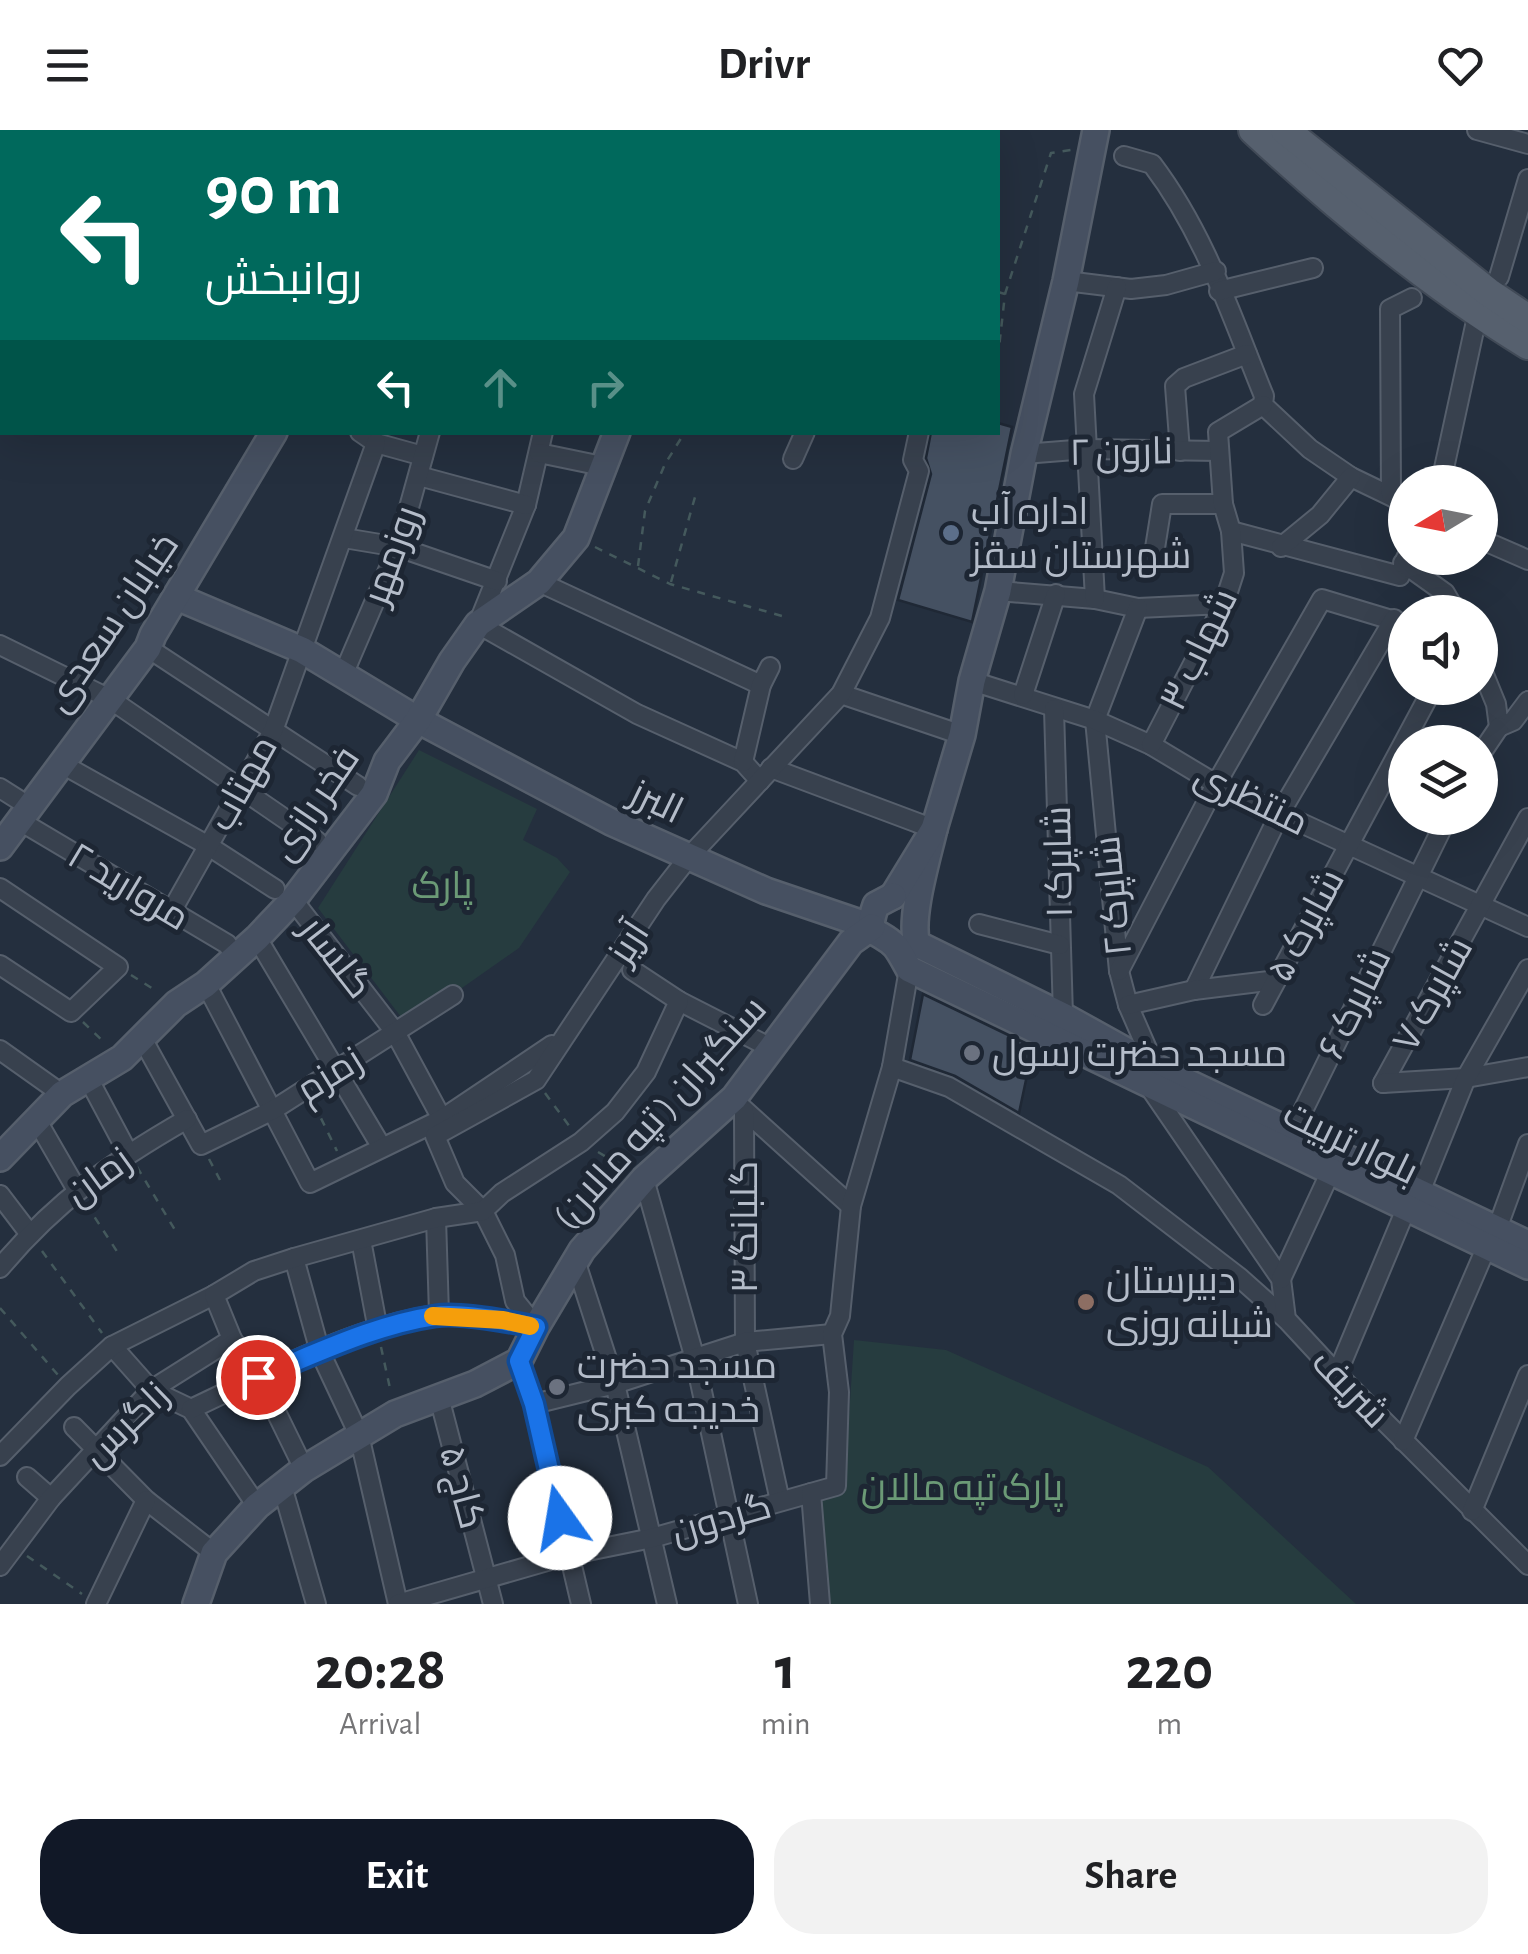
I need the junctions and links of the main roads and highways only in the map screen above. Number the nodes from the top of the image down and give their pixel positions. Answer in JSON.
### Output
{"nodes":[{"id":1,"x":1253,"y":130,"type":"edge"},
{"id":2,"x":1285,"y":130,"type":"edge"},
{"id":3,"x":1087,"y":140,"type":"edge"},
{"id":4,"x":1528,"y":318,"type":"edge"},
{"id":5,"x":1528,"y":345,"type":"edge"},
{"id":6,"x":272,"y":435,"type":"edge"},
{"id":7,"x":617,"y":435,"type":"edge"},
{"id":8,"x":176,"y":597,"type":"junction"},
{"id":9,"x":418,"y":720,"type":"junction"},
{"id":10,"x":934,"y":829,"type":"junction"},
{"id":11,"x":0,"y":847,"type":"edge"},
{"id":12,"x":893,"y":896,"type":"junction"},
{"id":13,"x":899,"y":928,"type":"junction"},
{"id":14,"x":1151,"y":1076,"type":"junction"},
{"id":15,"x":4,"y":1147,"type":"edge"},
{"id":16,"x":1413,"y":1201,"type":"junction"},
{"id":17,"x":1491,"y":1238,"type":"junction"},
{"id":18,"x":1528,"y":1244,"type":"edge"},
{"id":19,"x":1528,"y":1266,"type":"edge"},
{"id":20,"x":196,"y":1604,"type":"edge"}],
"edges":[{"from":1,"to":5,"type":"main road"},
{"from":2,"to":4,"type":"main road"},
{"from":3,"to":10,"type":"main road"},
{"from":6,"to":8,"type":"main road","name":"خیابان سعدی"},
{"from":7,"to":9,"type":"main road","name":"فخر رازی"},
{"from":8,"to":9,"type":"main road","name":"البرز"},
{"from":8,"to":11,"type":"main road","name":"خیابان سعدی"},
{"from":9,"to":13,"type":"main road","name":"البرز"},
{"from":9,"to":15,"type":"main road","name":"فخر رازی"},
{"from":10,"to":12,"type":"main road"},
{"from":10,"to":13,"type":"main road"},
{"from":12,"to":13,"type":"main road"},
{"from":12,"to":13,"type":"main road"},
{"from":13,"to":14,"type":"main road","name":"بلوار تربیت"},
{"from":13,"to":14,"type":"main road","name":"بلوار تربیت"},
{"from":13,"to":20,"type":"main road","name":"سنگبران ( تپه مالان)"},
{"from":14,"to":16,"type":"main road","name":"بلوار تربیت"},
{"from":14,"to":16,"type":"main road","name":"بلوار تربیت"},
{"from":16,"to":17,"type":"main road","name":"بلوار تربیت"},
{"from":17,"to":18,"type":"main road","name":"بلوار تربیت"},
{"from":17,"to":19,"type":"main road","name":"بلوار تربیت"}]}
